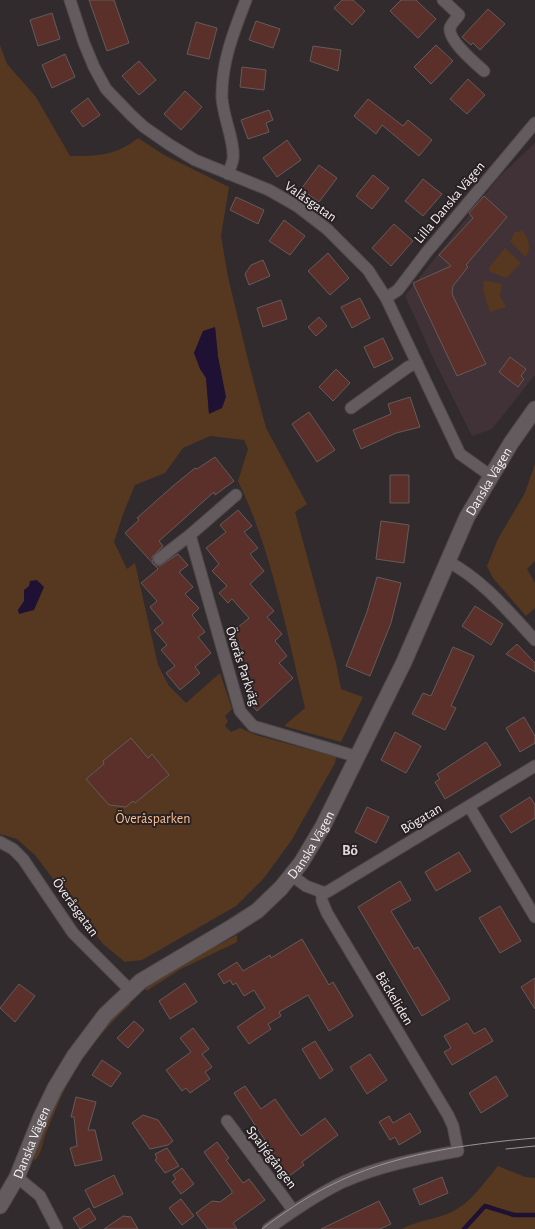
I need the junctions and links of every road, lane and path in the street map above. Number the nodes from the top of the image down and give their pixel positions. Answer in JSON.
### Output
{"nodes":[{"id":1,"x":70,"y":0,"type":"edge"},
{"id":2,"x":246,"y":0,"type":"edge"},
{"id":3,"x":443,"y":0,"type":"edge"},
{"id":4,"x":484,"y":71,"type":"dead end"},
{"id":5,"x":535,"y":123,"type":"edge"},
{"id":6,"x":228,"y":174,"type":"junction"},
{"id":7,"x":386,"y":298,"type":"junction"},
{"id":8,"x":417,"y":363,"type":"junction"},
{"id":9,"x":351,"y":408,"type":"dead end"},
{"id":10,"x":535,"y":409,"type":"edge"},
{"id":11,"x":491,"y":476,"type":"junction"},
{"id":12,"x":236,"y":496,"type":"dead end"},
{"id":13,"x":190,"y":535,"type":"junction"},
{"id":14,"x":159,"y":559,"type":"dead end"},
{"id":15,"x":447,"y":561,"type":"junction"},
{"id":16,"x":535,"y":640,"type":"edge"},
{"id":17,"x":358,"y":757,"type":"junction"},
{"id":18,"x":535,"y":766,"type":"edge"},
{"id":19,"x":469,"y":806,"type":"junction"},
{"id":20,"x":0,"y":842,"type":"edge"},
{"id":21,"x":291,"y":875,"type":"junction"},
{"id":22,"x":322,"y":892,"type":"junction"},
{"id":23,"x":535,"y":917,"type":"edge"},
{"id":24,"x":130,"y":990,"type":"junction"},
{"id":25,"x":227,"y":1121,"type":"dead end"},
{"id":26,"x":17,"y":1177,"type":"junction"},
{"id":27,"x":0,"y":1206,"type":"edge"},
{"id":28,"x":294,"y":1210,"type":"junction"},
{"id":29,"x":57,"y":1229,"type":"edge"},
{"id":30,"x":268,"y":1229,"type":"edge"}],
"edges":[{"from":1,"to":6,"type":"street","name":"Valåsgatan"},
{"from":2,"to":6,"type":"street"},
{"from":3,"to":4,"type":"street"},
{"from":5,"to":7,"type":"street","name":"Lilla Danska Vägen"},
{"from":6,"to":7,"type":"street","name":"Valåsgatan"},
{"from":7,"to":8,"type":"street","name":"Valåsgatan"},
{"from":8,"to":9,"type":"street"},
{"from":8,"to":11,"type":"street","name":"Valåsgatan"},
{"from":10,"to":11,"type":"street","name":"Danska Vägen"},
{"from":11,"to":15,"type":"street","name":"Danska Vägen"},
{"from":12,"to":13,"type":"street"},
{"from":13,"to":14,"type":"street"},
{"from":13,"to":17,"type":"street","name":"Överås Parkväg"},
{"from":15,"to":16,"type":"street"},
{"from":15,"to":17,"type":"street","name":"Danska Vägen"},
{"from":17,"to":21,"type":"street","name":"Danska Vägen"},
{"from":18,"to":19,"type":"street","name":"Bögatan"},
{"from":19,"to":22,"type":"street","name":"Bögatan"},
{"from":19,"to":23,"type":"street"},
{"from":20,"to":24,"type":"street","name":"Överåsgatan"},
{"from":21,"to":22,"type":"street"},
{"from":21,"to":24,"type":"street","name":"Danska Vägen"},
{"from":22,"to":28,"type":"street","name":"Bäckeliden"},
{"from":24,"to":26,"type":"street","name":"Danska Vägen"},
{"from":25,"to":28,"type":"street","name":"Spaljégången"},
{"from":26,"to":27,"type":"street","name":"Danska Vägen"},
{"from":26,"to":29,"type":"street"},
{"from":28,"to":30,"type":"street"}]}
